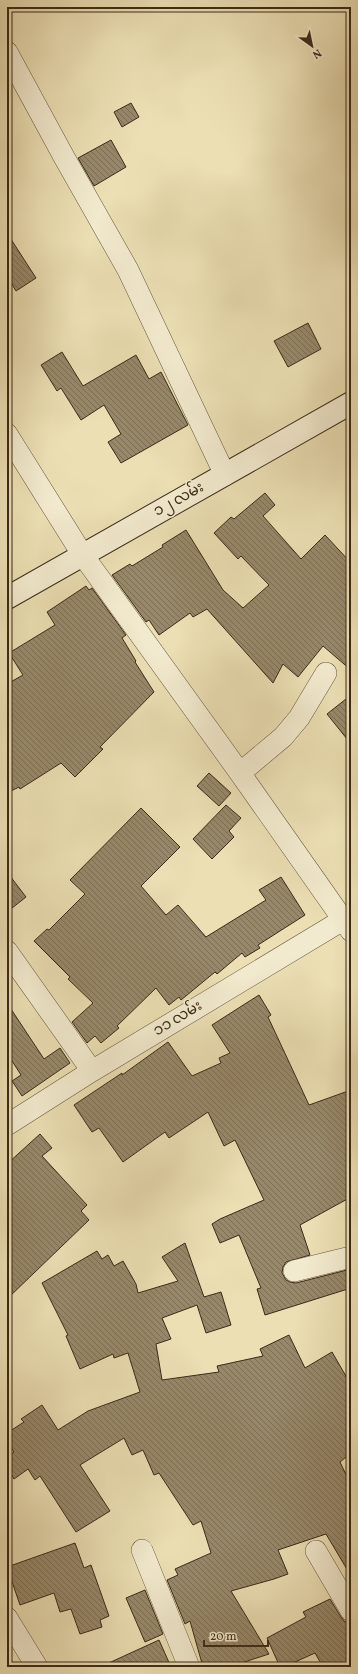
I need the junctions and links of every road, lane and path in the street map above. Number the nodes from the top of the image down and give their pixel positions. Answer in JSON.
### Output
{"nodes":[{"id":1,"x":7,"y":52,"type":"edge"},
{"id":2,"x":351,"y":403,"type":"edge"},
{"id":3,"x":7,"y":434,"type":"edge"},
{"id":4,"x":225,"y":475,"type":"junction"},
{"id":5,"x":82,"y":554,"type":"junction"},
{"id":6,"x":7,"y":598,"type":"edge"},
{"id":7,"x":326,"y":673,"type":"dead end"},
{"id":8,"x":240,"y":773,"type":"junction"},
{"id":9,"x":349,"y":922,"type":"edge"},
{"id":10,"x":7,"y":951,"type":"edge"},
{"id":11,"x":92,"y":1071,"type":"junction"},
{"id":12,"x":7,"y":1125,"type":"edge"},
{"id":13,"x":351,"y":1257,"type":"edge"},
{"id":14,"x":294,"y":1271,"type":"dead end"},
{"id":15,"x":142,"y":1550,"type":"dead end"},
{"id":16,"x":316,"y":1551,"type":"dead end"},
{"id":17,"x":351,"y":1611,"type":"edge"},
{"id":18,"x":7,"y":1618,"type":"edge"},
{"id":19,"x":37,"y":1667,"type":"edge"},
{"id":20,"x":189,"y":1667,"type":"edge"}],
"edges":[{"from":1,"to":4,"type":"street"},
{"from":2,"to":4,"type":"main road","name":"၁၂ လမ်း"},
{"from":3,"to":5,"type":"street"},
{"from":4,"to":5,"type":"main road","name":"၁၂ လမ်း"},
{"from":5,"to":6,"type":"main road","name":"၁၂ လမ်း"},
{"from":5,"to":8,"type":"street"},
{"from":7,"to":8,"type":"street"},
{"from":8,"to":9,"type":"street"},
{"from":9,"to":11,"type":"street","name":"၁၁ လမ်း"},
{"from":10,"to":11,"type":"street"},
{"from":11,"to":12,"type":"street","name":"၁၁ လမ်း"},
{"from":13,"to":14,"type":"street"},
{"from":15,"to":20,"type":"street"},
{"from":16,"to":17,"type":"street"},
{"from":18,"to":19,"type":"street"}]}
